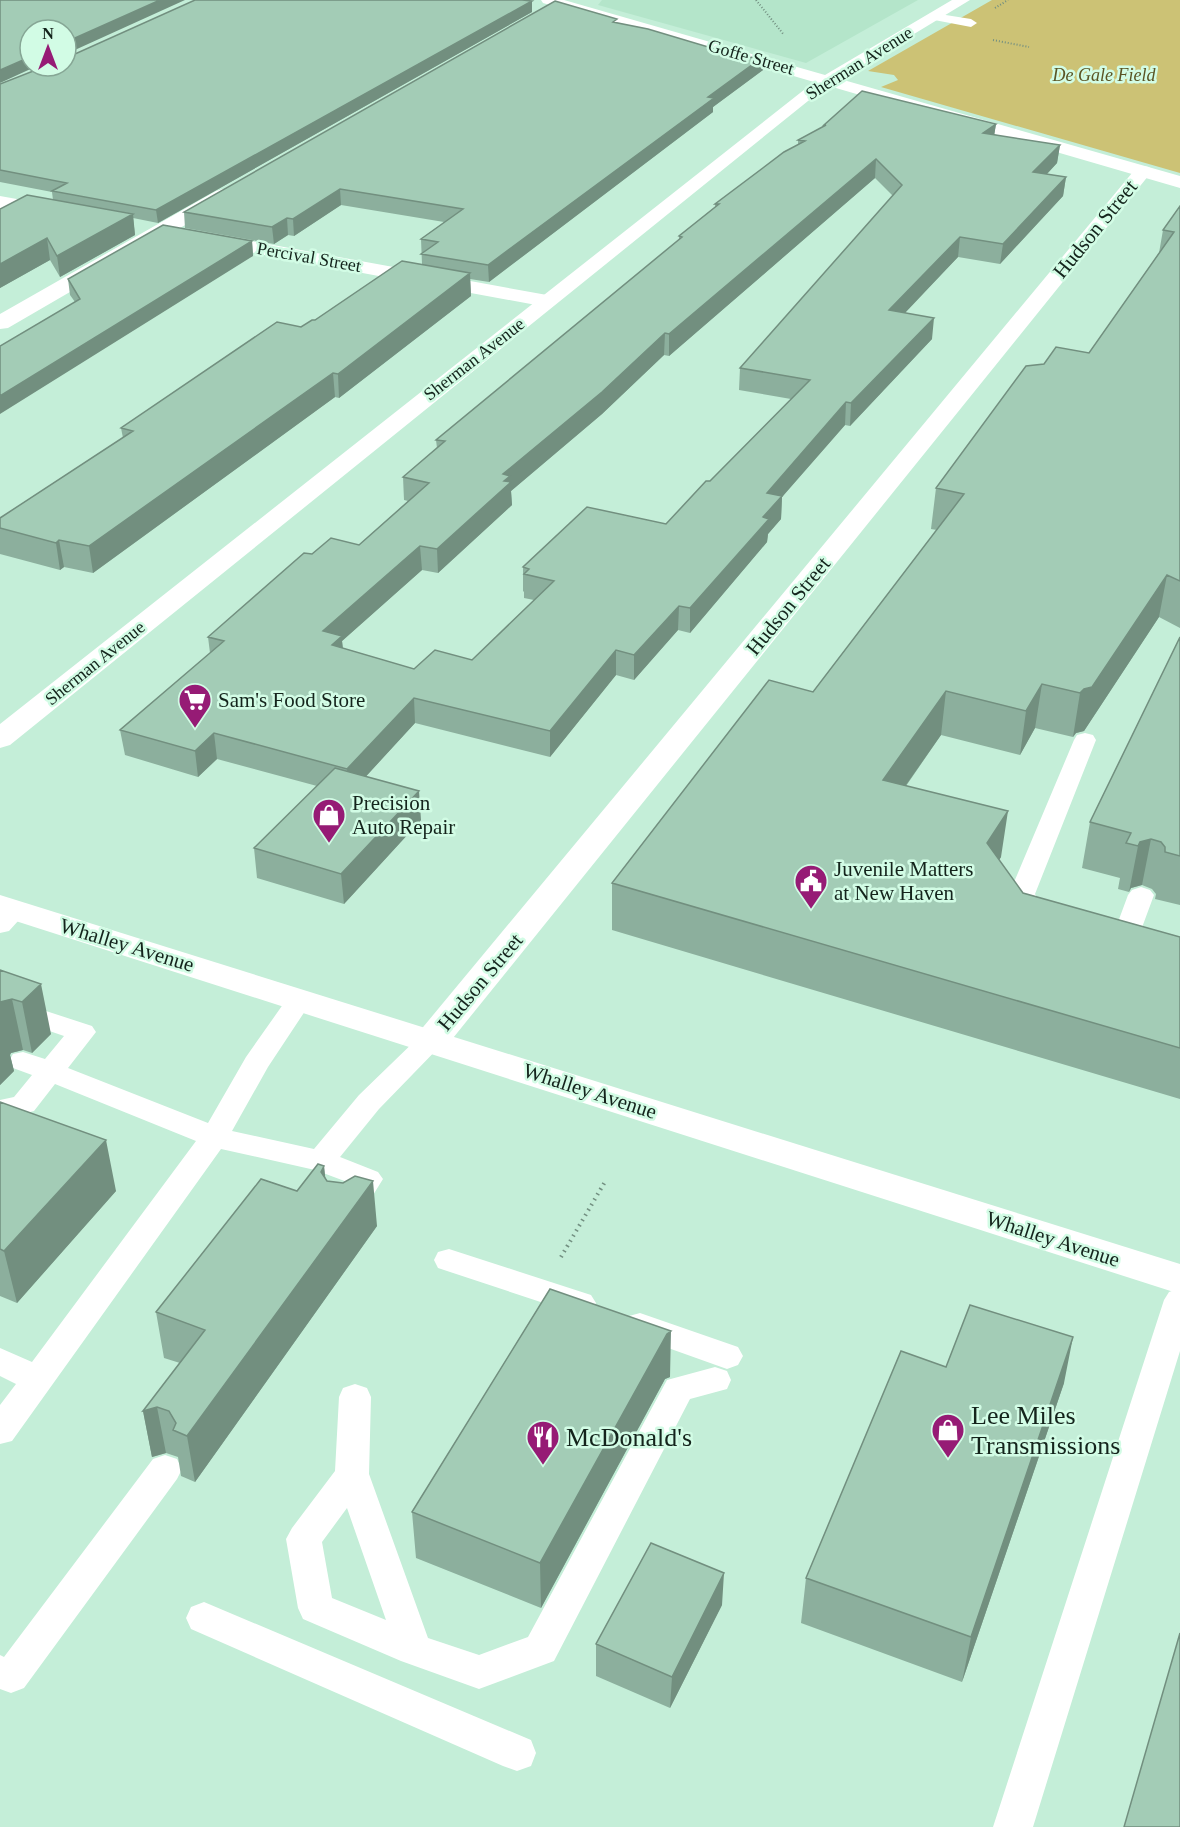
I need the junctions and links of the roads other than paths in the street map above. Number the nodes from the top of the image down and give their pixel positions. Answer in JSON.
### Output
{"nodes":[{"id":1,"x":963,"y":0,"type":"edge"},
{"id":2,"x":556,"y":2,"type":"edge"},
{"id":3,"x":538,"y":16,"type":"edge"},
{"id":4,"x":933,"y":17,"type":"junction"},
{"id":5,"x":971,"y":23,"type":"dead end"},
{"id":6,"x":828,"y":79,"type":"junction"},
{"id":7,"x":1143,"y":171,"type":"junction"},
{"id":8,"x":1180,"y":182,"type":"edge"},
{"id":9,"x":241,"y":184,"type":"edge"},
{"id":10,"x":0,"y":202,"type":"edge"},
{"id":11,"x":80,"y":216,"type":"edge"},
{"id":12,"x":133,"y":225,"type":"edge"},
{"id":13,"x":162,"y":230,"type":"junction"},
{"id":14,"x":547,"y":302,"type":"junction"},
{"id":15,"x":0,"y":323,"type":"edge"},
{"id":16,"x":0,"y":739,"type":"edge"},
{"id":17,"x":1085,"y":740,"type":"dead end"},
{"id":18,"x":1141,"y":895,"type":"dead end"},
{"id":19,"x":5,"y":913,"type":"edge"},
{"id":20,"x":1061,"y":925,"type":"edge"},
{"id":21,"x":1125,"y":941,"type":"edge"},
{"id":22,"x":300,"y":999,"type":"junction"},
{"id":23,"x":0,"y":1005,"type":"edge"},
{"id":24,"x":432,"y":1040,"type":"junction"},
{"id":25,"x":24,"y":1061,"type":"dead end"},
{"id":26,"x":51,"y":1070,"type":"junction"},
{"id":27,"x":0,"y":1110,"type":"edge"},
{"id":28,"x":214,"y":1137,"type":"junction"},
{"id":29,"x":321,"y":1161,"type":"junction"},
{"id":30,"x":343,"y":1216,"type":"edge"},
{"id":31,"x":449,"y":1260,"type":"dead end"},
{"id":32,"x":1180,"y":1279,"type":"edge"},
{"id":33,"x":1180,"y":1300,"type":"edge"},
{"id":34,"x":0,"y":1361,"type":"edge"},
{"id":35,"x":38,"y":1380,"type":"junction"},
{"id":36,"x":355,"y":1397,"type":"dead end"},
{"id":37,"x":0,"y":1431,"type":"edge"},
{"id":38,"x":165,"y":1469,"type":"dead end"},
{"id":39,"x":352,"y":1474,"type":"junction"},
{"id":40,"x":204,"y":1618,"type":"dead end"},
{"id":41,"x":414,"y":1649,"type":"junction"},
{"id":42,"x":0,"y":1672,"type":"edge"},
{"id":43,"x":517,"y":1753,"type":"dead end"},
{"id":44,"x":1013,"y":1827,"type":"edge"}],
"edges":[{"from":1,"to":4,"type":"main road","name":"Sherman Avenue"},
{"from":2,"to":3,"type":"main road"},
{"from":2,"to":6,"type":"main road","name":"Goffe Street"},
{"from":4,"to":5,"type":"lane"},
{"from":4,"to":6,"type":"main road","name":"Sherman Avenue"},
{"from":6,"to":7,"type":"main road","name":"Goffe Street"},
{"from":6,"to":14,"type":"main road","name":"Sherman Avenue"},
{"from":7,"to":8,"type":"main road","name":"Goffe Street"},
{"from":7,"to":24,"type":"main road","name":"Hudson Street"},
{"from":9,"to":13,"type":"main road"},
{"from":10,"to":11,"type":"main road"},
{"from":12,"to":13,"type":"main road","name":"Percival Street"},
{"from":13,"to":14,"type":"main road","name":"Percival Street"},
{"from":13,"to":15,"type":"main road"},
{"from":14,"to":16,"type":"main road","name":"Sherman Avenue"},
{"from":17,"to":20,"type":"lane"},
{"from":18,"to":21,"type":"lane"},
{"from":19,"to":22,"type":"main road","name":"Whalley Avenue"},
{"from":22,"to":24,"type":"main road","name":"Whalley Avenue"},
{"from":22,"to":28,"type":"lane"},
{"from":23,"to":26,"type":"lane"},
{"from":24,"to":29,"type":"lane"},
{"from":24,"to":32,"type":"main road","name":"Whalley Avenue"},
{"from":25,"to":26,"type":"lane"},
{"from":26,"to":27,"type":"lane"},
{"from":26,"to":28,"type":"lane"},
{"from":28,"to":29,"type":"lane"},
{"from":28,"to":35,"type":"lane"},
{"from":29,"to":30,"type":"lane"},
{"from":31,"to":41,"type":"lane"},
{"from":33,"to":44,"type":"lane"},
{"from":34,"to":35,"type":"lane"},
{"from":35,"to":37,"type":"lane"},
{"from":36,"to":39,"type":"lane"},
{"from":38,"to":42,"type":"lane"},
{"from":39,"to":41,"type":"lane"},
{"from":39,"to":41,"type":"lane"},
{"from":40,"to":43,"type":"lane"}]}
